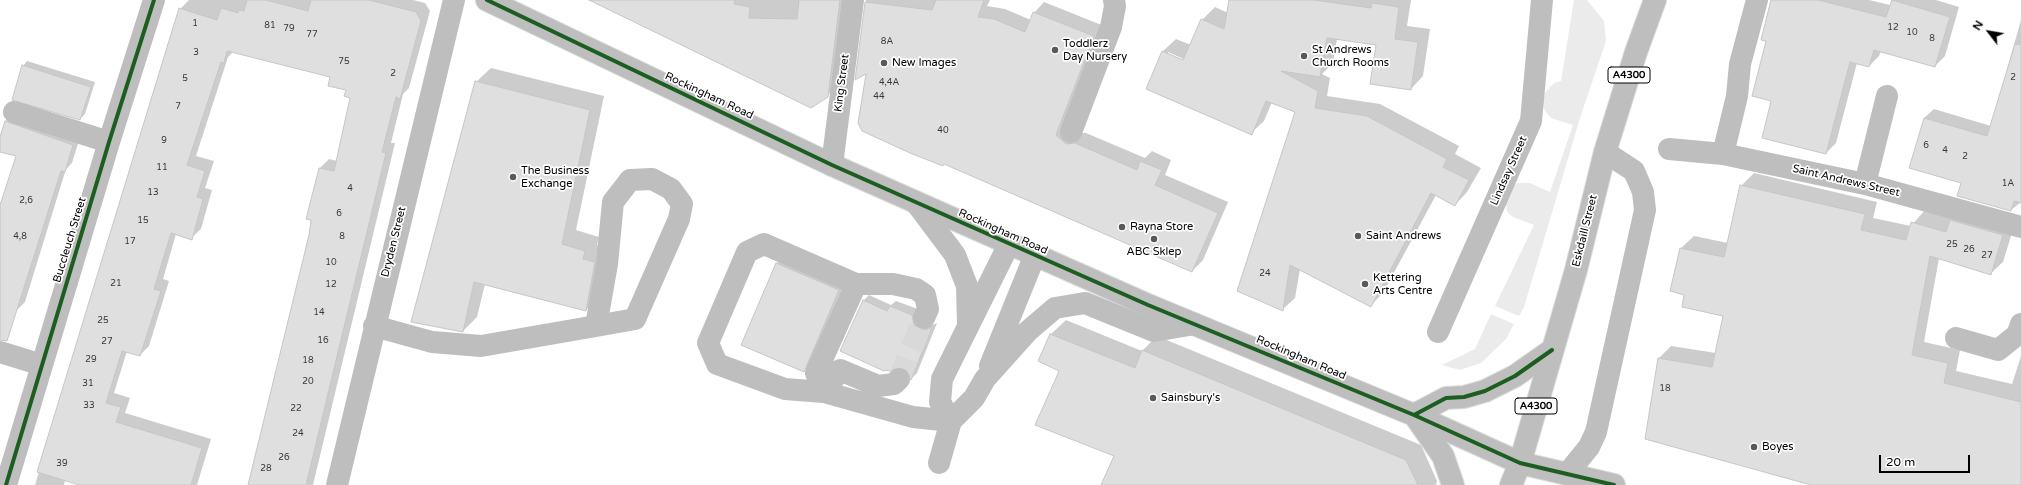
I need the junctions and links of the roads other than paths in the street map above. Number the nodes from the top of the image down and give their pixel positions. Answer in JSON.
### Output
{"nodes":[{"id":1,"x":154,"y":0,"type":"edge"},
{"id":2,"x":454,"y":0,"type":"edge"},
{"id":3,"x":487,"y":0,"type":"edge"},
{"id":4,"x":853,"y":0,"type":"edge"},
{"id":5,"x":1114,"y":0,"type":"edge"},
{"id":6,"x":1542,"y":0,"type":"edge"},
{"id":7,"x":1655,"y":0,"type":"edge"},
{"id":8,"x":1757,"y":0,"type":"edge"},
{"id":9,"x":508,"y":5,"type":"edge"},
{"id":10,"x":1887,"y":96,"type":"dead end"},
{"id":11,"x":14,"y":112,"type":"dead end"},
{"id":12,"x":1071,"y":132,"type":"dead end"},
{"id":13,"x":108,"y":142,"type":"junction"},
{"id":14,"x":1669,"y":149,"type":"dead end"},
{"id":15,"x":1605,"y":152,"type":"junction"},
{"id":16,"x":1723,"y":154,"type":"junction"},
{"id":17,"x":832,"y":165,"type":"junction"},
{"id":18,"x":1865,"y":184,"type":"junction"},
{"id":19,"x":916,"y":203,"type":"junction"},
{"id":20,"x":2021,"y":227,"type":"edge"},
{"id":21,"x":1009,"y":244,"type":"junction"},
{"id":22,"x":1035,"y":256,"type":"junction"},
{"id":23,"x":856,"y":284,"type":"junction"},
{"id":24,"x":924,"y":318,"type":"tunnel mouth"},
{"id":25,"x":1195,"y":324,"type":"junction"},
{"id":26,"x":2021,"y":324,"type":"edge"},
{"id":27,"x":374,"y":326,"type":"junction"},
{"id":28,"x":596,"y":326,"type":"junction"},
{"id":29,"x":968,"y":326,"type":"junction"},
{"id":30,"x":1438,"y":332,"type":"dead end"},
{"id":31,"x":1956,"y":338,"type":"dead end"},
{"id":32,"x":1552,"y":350,"type":"junction"},
{"id":33,"x":0,"y":352,"type":"edge"},
{"id":34,"x":42,"y":365,"type":"junction"},
{"id":35,"x":899,"y":378,"type":"tunnel mouth"},
{"id":36,"x":985,"y":379,"type":"junction"},
{"id":37,"x":824,"y":392,"type":"junction"},
{"id":38,"x":1414,"y":415,"type":"junction"},
{"id":39,"x":951,"y":420,"type":"junction"},
{"id":40,"x":939,"y":463,"type":"dead end"},
{"id":41,"x":1520,"y":463,"type":"junction"},
{"id":42,"x":1567,"y":474,"type":"junction"},
{"id":43,"x":1605,"y":484,"type":"edge"},
{"id":44,"x":6,"y":485,"type":"edge"},
{"id":45,"x":337,"y":485,"type":"edge"},
{"id":46,"x":1453,"y":485,"type":"edge"},
{"id":47,"x":1511,"y":485,"type":"edge"}],
"edges":[{"from":1,"to":13,"type":"main road","name":"Buccleuch Street"},
{"from":2,"to":27,"type":"main road","name":"Dryden Street"},
{"from":3,"to":9,"type":"main road","name":"Rockingham Road"},
{"from":4,"to":17,"type":"main road","name":"King Street"},
{"from":5,"to":12,"type":"main road"},
{"from":6,"to":30,"type":"main road","name":"Lindsay Street"},
{"from":7,"to":15,"type":"main road","name":"Eskdaill Street","number":"A4300"},
{"from":8,"to":16,"type":"main road"},
{"from":9,"to":17,"type":"main road","name":"Rockingham Road"},
{"from":10,"to":18,"type":"main road"},
{"from":11,"to":13,"type":"main road"},
{"from":13,"to":34,"type":"main road","name":"Buccleuch Street"},
{"from":14,"to":16,"type":"main road","name":"Saint Andrews Street"},
{"from":15,"to":32,"type":"main road","name":"Eskdaill Street","number":"A4300"},
{"from":15,"to":42,"type":"main road"},
{"from":16,"to":18,"type":"main road","name":"Saint Andrews Street"},
{"from":17,"to":19,"type":"main road","name":"Rockingham Road"},
{"from":18,"to":20,"type":"main road","name":"Saint Andrews Street"},
{"from":19,"to":21,"type":"main road","name":"Rockingham Road"},
{"from":19,"to":29,"type":"main road"},
{"from":21,"to":22,"type":"main road","name":"Rockingham Road"},
{"from":21,"to":29,"type":"main road"},
{"from":22,"to":25,"type":"main road","name":"Rockingham Road"},
{"from":22,"to":36,"type":"main road"},
{"from":23,"to":24,"type":"main road"},
{"from":23,"to":37,"type":"main road"},
{"from":23,"to":37,"type":"main road"},
{"from":25,"to":36,"type":"main road"},
{"from":25,"to":38,"type":"main road","name":"Rockingham Road"},
{"from":26,"to":31,"type":"main road"},
{"from":27,"to":28,"type":"main road"},
{"from":27,"to":45,"type":"main road","name":"Dryden Street"},
{"from":28,"to":28,"type":"main road"},
{"from":29,"to":39,"type":"main road"},
{"from":32,"to":38,"type":"main road"},
{"from":32,"to":41,"type":"main road","name":"Eskdaill Street","number":"A4300"},
{"from":33,"to":34,"type":"main road"},
{"from":34,"to":44,"type":"main road","name":"Buccleuch Street"},
{"from":35,"to":37,"type":"main road"},
{"from":36,"to":39,"type":"main road"},
{"from":37,"to":39,"type":"main road"},
{"from":38,"to":41,"type":"main road","name":"Rockingham Road"},
{"from":38,"to":46,"type":"main road"},
{"from":39,"to":40,"type":"main road"},
{"from":41,"to":42,"type":"main road","name":"Rockingham Road"},
{"from":41,"to":47,"type":"main road","number":"A4300"},
{"from":42,"to":43,"type":"main road","name":"Rockingham Road"}]}
